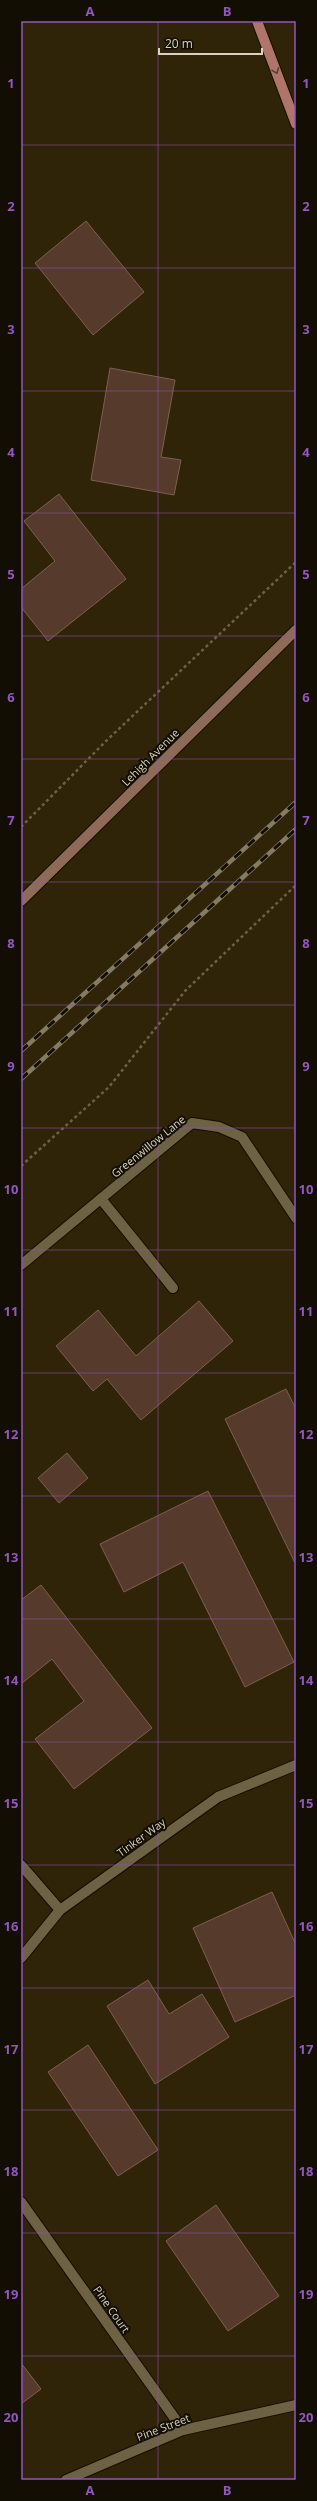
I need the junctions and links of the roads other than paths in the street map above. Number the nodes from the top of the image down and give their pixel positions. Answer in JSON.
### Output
{"nodes":[{"id":1,"x":257,"y":21,"type":"edge"},
{"id":2,"x":296,"y":124,"type":"edge"},
{"id":3,"x":296,"y":630,"type":"edge"},
{"id":4,"x":21,"y":901,"type":"edge"},
{"id":5,"x":101,"y":1199,"type":"junction"},
{"id":6,"x":296,"y":1218,"type":"edge"},
{"id":7,"x":21,"y":1265,"type":"edge"},
{"id":8,"x":173,"y":1288,"type":"dead end"},
{"id":9,"x":296,"y":1765,"type":"edge"},
{"id":10,"x":21,"y":1865,"type":"edge"},
{"id":11,"x":60,"y":1910,"type":"junction"},
{"id":12,"x":21,"y":1958,"type":"edge"},
{"id":13,"x":21,"y":2202,"type":"edge"},
{"id":14,"x":296,"y":2405,"type":"edge"},
{"id":15,"x":183,"y":2430,"type":"junction"},
{"id":16,"x":66,"y":2480,"type":"edge"}],
"edges":[{"from":1,"to":2,"type":"main road","one_way":true},
{"from":3,"to":4,"type":"street","name":"Lehigh Avenue"},
{"from":5,"to":6,"type":"street","name":"Greenwillow Lane"},
{"from":5,"to":7,"type":"street","name":"Greenwillow Lane"},
{"from":5,"to":8,"type":"street"},
{"from":9,"to":11,"type":"street","name":"Tinker Way"},
{"from":10,"to":11,"type":"street"},
{"from":11,"to":12,"type":"street","name":"Tinker Way"},
{"from":13,"to":15,"type":"street","name":"Pine Court"},
{"from":14,"to":15,"type":"street","name":"Pine Street"},
{"from":15,"to":16,"type":"street","name":"Pine Street"}]}
